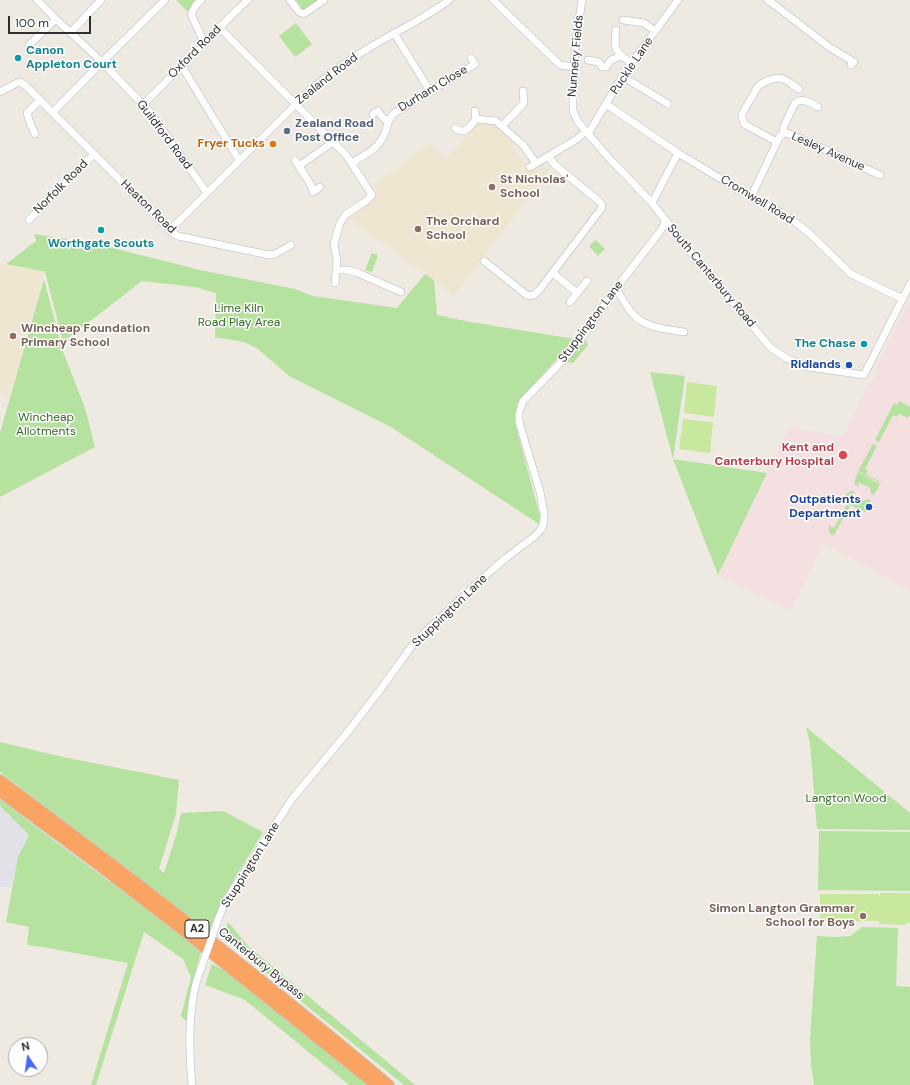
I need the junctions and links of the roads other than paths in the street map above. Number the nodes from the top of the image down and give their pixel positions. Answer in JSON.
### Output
{"nodes":[{"id":1,"x":101,"y":0,"type":"edge"},
{"id":2,"x":165,"y":0,"type":"edge"},
{"id":3,"x":201,"y":0,"type":"edge"},
{"id":4,"x":248,"y":0,"type":"edge"},
{"id":5,"x":290,"y":0,"type":"edge"},
{"id":6,"x":324,"y":0,"type":"edge"},
{"id":7,"x":582,"y":0,"type":"edge"},
{"id":8,"x":678,"y":0,"type":"edge"},
{"id":9,"x":767,"y":0,"type":"edge"},
{"id":10,"x":39,"y":1,"type":"edge"},
{"id":11,"x":447,"y":1,"type":"edge"},
{"id":12,"x":498,"y":2,"type":"edge"},
{"id":13,"x":56,"y":19,"type":"junction"},
{"id":14,"x":623,"y":20,"type":"dead end"},
{"id":15,"x":219,"y":27,"type":"junction"},
{"id":16,"x":616,"y":30,"type":"dead end"},
{"id":17,"x":656,"y":31,"type":"junction"},
{"id":18,"x":70,"y":32,"type":"junction"},
{"id":19,"x":394,"y":33,"type":"junction"},
{"id":20,"x":204,"y":42,"type":"junction"},
{"id":21,"x":29,"y":45,"type":"dead end"},
{"id":22,"x":621,"y":56,"type":"junction"},
{"id":23,"x":471,"y":58,"type":"dead end"},
{"id":24,"x":588,"y":60,"type":"dead end"},
{"id":25,"x":102,"y":62,"type":"junction"},
{"id":26,"x":631,"y":63,"type":"junction"},
{"id":27,"x":181,"y":65,"type":"junction"},
{"id":28,"x":851,"y":65,"type":"dead end"},
{"id":29,"x":574,"y":67,"type":"junction"},
{"id":30,"x":622,"y":76,"type":"junction"},
{"id":31,"x":800,"y":89,"type":"dead end"},
{"id":32,"x":523,"y":91,"type":"dead end"},
{"id":33,"x":0,"y":92,"type":"edge"},
{"id":34,"x":430,"y":92,"type":"junction"},
{"id":35,"x":40,"y":100,"type":"junction"},
{"id":36,"x":296,"y":104,"type":"junction"},
{"id":37,"x":606,"y":104,"type":"junction"},
{"id":38,"x":668,"y":104,"type":"dead end"},
{"id":39,"x":143,"y":105,"type":"junction"},
{"id":40,"x":818,"y":107,"type":"dead end"},
{"id":41,"x":475,"y":111,"type":"dead end"},
{"id":42,"x":53,"y":112,"type":"junction"},
{"id":43,"x":373,"y":114,"type":"dead end"},
{"id":44,"x":476,"y":119,"type":"junction"},
{"id":45,"x":389,"y":120,"type":"junction"},
{"id":46,"x":502,"y":126,"type":"junction"},
{"id":47,"x":455,"y":128,"type":"dead end"},
{"id":48,"x":587,"y":132,"type":"junction"},
{"id":49,"x":784,"y":133,"type":"junction"},
{"id":50,"x":35,"y":134,"type":"dead end"},
{"id":51,"x":333,"y":142,"type":"junction"},
{"id":52,"x":776,"y":142,"type":"junction"},
{"id":53,"x":678,"y":152,"type":"junction"},
{"id":54,"x":94,"y":154,"type":"junction"},
{"id":55,"x":548,"y":156,"type":"junction"},
{"id":56,"x":239,"y":160,"type":"junction"},
{"id":57,"x":352,"y":163,"type":"junction"},
{"id":58,"x":880,"y":174,"type":"dead end"},
{"id":59,"x":320,"y":187,"type":"dead end"},
{"id":60,"x":207,"y":193,"type":"junction"},
{"id":61,"x":751,"y":197,"type":"junction"},
{"id":62,"x":652,"y":203,"type":"junction"},
{"id":63,"x":29,"y":220,"type":"dead end"},
{"id":64,"x":665,"y":221,"type":"junction"},
{"id":65,"x":170,"y":230,"type":"junction"},
{"id":66,"x":291,"y":245,"type":"dead end"},
{"id":67,"x":484,"y":260,"type":"dead end"},
{"id":68,"x":337,"y":270,"type":"junction"},
{"id":69,"x":553,"y":273,"type":"junction"},
{"id":70,"x":587,"y":281,"type":"dead end"},
{"id":71,"x":335,"y":283,"type":"dead end"},
{"id":72,"x":910,"y":284,"type":"edge"},
{"id":73,"x":616,"y":290,"type":"junction"},
{"id":74,"x":401,"y":292,"type":"dead end"},
{"id":75,"x":577,"y":293,"type":"junction"},
{"id":76,"x":903,"y":299,"type":"junction"},
{"id":77,"x":570,"y":302,"type":"dead end"},
{"id":78,"x":679,"y":333,"type":"dead end"},
{"id":79,"x":0,"y":780,"type":"edge"},
{"id":80,"x":0,"y":792,"type":"edge"},
{"id":81,"x":192,"y":1085,"type":"edge"},
{"id":82,"x":376,"y":1085,"type":"edge"},
{"id":83,"x":389,"y":1085,"type":"edge"}],
"edges":[{"from":1,"to":18,"type":"street"},
{"from":2,"to":25,"type":"street"},
{"from":3,"to":20,"type":"street"},
{"from":4,"to":15,"type":"street","name":"Oxford Road"},
{"from":5,"to":6,"type":"street"},
{"from":7,"to":29,"type":"street","name":"Nunnery Fields"},
{"from":8,"to":17,"type":"street","name":"Puckle Lane"},
{"from":9,"to":28,"type":"street"},
{"from":10,"to":13,"type":"street","name":"Guildford Road"},
{"from":11,"to":19,"type":"street","name":"Zealand Road"},
{"from":12,"to":29,"type":"street"},
{"from":13,"to":18,"type":"street","name":"Guildford Road"},
{"from":13,"to":21,"type":"street"},
{"from":14,"to":17,"type":"street"},
{"from":15,"to":20,"type":"street","name":"Oxford Road"},
{"from":15,"to":36,"type":"street"},
{"from":16,"to":22,"type":"street"},
{"from":17,"to":26,"type":"street","name":"Puckle Lane"},
{"from":18,"to":25,"type":"street","name":"Guildford Road"},
{"from":19,"to":34,"type":"street"},
{"from":19,"to":36,"type":"street","name":"Zealand Road"},
{"from":20,"to":27,"type":"street","name":"Oxford Road"},
{"from":22,"to":24,"type":"street"},
{"from":22,"to":26,"type":"street"},
{"from":23,"to":34,"type":"street","name":"Durham Close"},
{"from":25,"to":39,"type":"street","name":"Guildford Road"},
{"from":25,"to":42,"type":"street"},
{"from":26,"to":30,"type":"street","name":"Puckle Lane"},
{"from":27,"to":39,"type":"street","name":"Oxford Road"},
{"from":27,"to":56,"type":"street"},
{"from":29,"to":48,"type":"street","name":"Nunnery Fields"},
{"from":30,"to":37,"type":"street","name":"Puckle Lane"},
{"from":30,"to":38,"type":"street"},
{"from":31,"to":52,"type":"street"},
{"from":32,"to":46,"type":"street"},
{"from":33,"to":35,"type":"street","name":"Heaton Road"},
{"from":34,"to":45,"type":"street","name":"Durham Close"},
{"from":35,"to":42,"type":"street","name":"Heaton Road"},
{"from":35,"to":50,"type":"street"},
{"from":36,"to":51,"type":"street"},
{"from":36,"to":56,"type":"street","name":"Zealand Road"},
{"from":37,"to":48,"type":"street","name":"Puckle Lane"},
{"from":37,"to":53,"type":"street","name":"Cromwell Road"},
{"from":39,"to":60,"type":"street","name":"Guildford Road"},
{"from":40,"to":49,"type":"street"},
{"from":41,"to":44,"type":"street"},
{"from":42,"to":54,"type":"street","name":"Heaton Road"},
{"from":43,"to":45,"type":"street","name":"Durham Close"},
{"from":44,"to":46,"type":"street"},
{"from":44,"to":47,"type":"street"},
{"from":45,"to":57,"type":"street","name":"Durham Close"},
{"from":46,"to":55,"type":"street"},
{"from":48,"to":55,"type":"street"},
{"from":48,"to":62,"type":"street","name":"South Canterbury Road"},
{"from":49,"to":52,"type":"street","name":"Lesley Avenue"},
{"from":49,"to":58,"type":"street","name":"Lesley Avenue"},
{"from":51,"to":57,"type":"street"},
{"from":51,"to":59,"type":"street"},
{"from":52,"to":61,"type":"street","name":"Lesley Avenue"},
{"from":53,"to":61,"type":"street","name":"Cromwell Road"},
{"from":53,"to":62,"type":"street"},
{"from":54,"to":63,"type":"street","name":"Norfolk Road"},
{"from":54,"to":65,"type":"street","name":"Heaton Road"},
{"from":55,"to":69,"type":"street"},
{"from":56,"to":60,"type":"street","name":"Zealand Road"},
{"from":57,"to":68,"type":"street"},
{"from":60,"to":65,"type":"street","name":"Zealand Road"},
{"from":61,"to":76,"type":"street","name":"Cromwell Road"},
{"from":62,"to":64,"type":"street","name":"South Canterbury Road"},
{"from":64,"to":73,"type":"street","name":"Stuppington Lane"},
{"from":64,"to":76,"type":"street","name":"South Canterbury Road"},
{"from":65,"to":66,"type":"street","name":"Heaton Road"},
{"from":67,"to":69,"type":"street"},
{"from":68,"to":71,"type":"street"},
{"from":68,"to":74,"type":"street"},
{"from":69,"to":75,"type":"street"},
{"from":70,"to":75,"type":"street"},
{"from":72,"to":76,"type":"street"},
{"from":73,"to":78,"type":"street"},
{"from":73,"to":81,"type":"street","name":"Stuppington Lane","bridge":true},
{"from":75,"to":77,"type":"street"},
{"from":79,"to":83,"type":"highway","name":"Canterbury Bypass","number":"A2"},
{"from":80,"to":82,"type":"highway","name":"Canterbury Bypass","number":"A2"}]}
